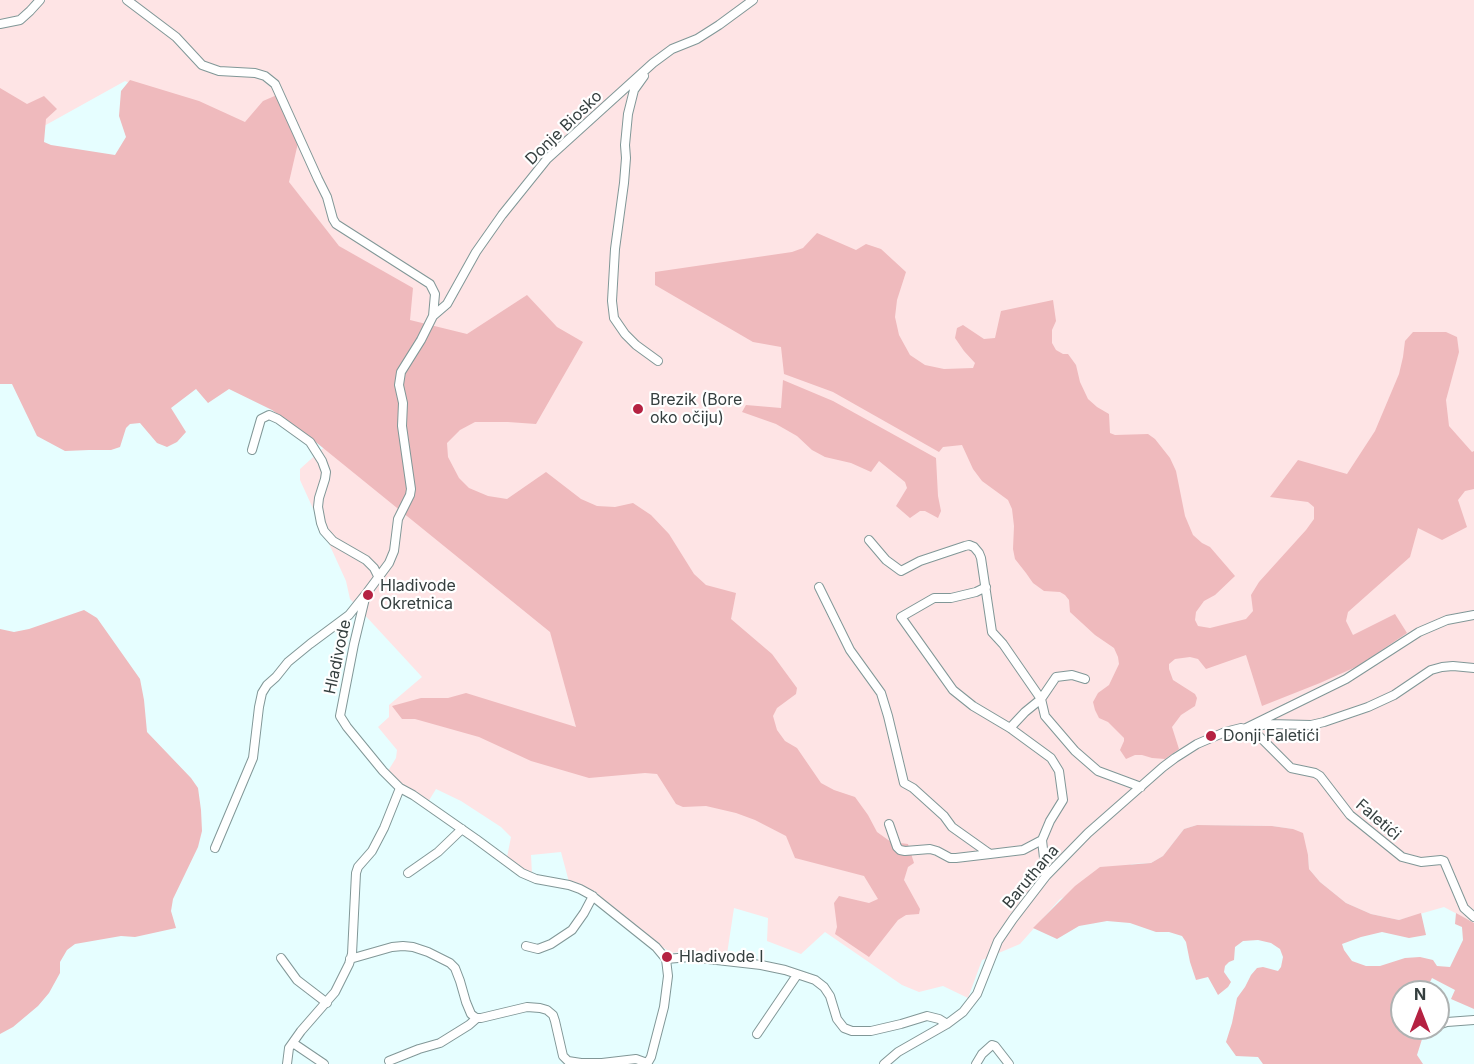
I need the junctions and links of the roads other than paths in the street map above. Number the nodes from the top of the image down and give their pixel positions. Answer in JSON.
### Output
{"nodes":[{"id":1,"x":40,"y":0,"type":"edge"},
{"id":2,"x":127,"y":0,"type":"edge"},
{"id":3,"x":753,"y":0,"type":"edge"},
{"id":4,"x":0,"y":24,"type":"edge"},
{"id":5,"x":653,"y":63,"type":"junction"},
{"id":6,"x":433,"y":316,"type":"junction"},
{"id":7,"x":658,"y":361,"type":"dead end"},
{"id":8,"x":252,"y":450,"type":"dead end"},
{"id":9,"x":869,"y":540,"type":"dead end"},
{"id":10,"x":378,"y":576,"type":"junction"},
{"id":11,"x":819,"y":587,"type":"dead end"},
{"id":12,"x":986,"y":587,"type":"junction"},
{"id":13,"x":366,"y":594,"type":"junction"},
{"id":14,"x":1474,"y":615,"type":"edge"},
{"id":15,"x":1474,"y":668,"type":"edge"},
{"id":16,"x":1085,"y":679,"type":"dead end"},
{"id":17,"x":1041,"y":699,"type":"junction"},
{"id":18,"x":1010,"y":728,"type":"junction"},
{"id":19,"x":1246,"y":728,"type":"junction"},
{"id":20,"x":1141,"y":787,"type":"junction"},
{"id":21,"x":400,"y":788,"type":"junction"},
{"id":22,"x":889,"y":824,"type":"dead end"},
{"id":23,"x":462,"y":829,"type":"junction"},
{"id":24,"x":1042,"y":840,"type":"junction"},
{"id":25,"x":215,"y":848,"type":"dead end"},
{"id":26,"x":990,"y":854,"type":"junction"},
{"id":27,"x":408,"y":873,"type":"dead end"},
{"id":28,"x":1046,"y":876,"type":"junction"},
{"id":29,"x":593,"y":896,"type":"junction"},
{"id":30,"x":1474,"y":917,"type":"edge"},
{"id":31,"x":526,"y":946,"type":"dead end"},
{"id":32,"x":281,"y":958,"type":"dead end"},
{"id":33,"x":350,"y":959,"type":"junction"},
{"id":34,"x":666,"y":959,"type":"junction"},
{"id":35,"x":796,"y":974,"type":"junction"},
{"id":36,"x":327,"y":1003,"type":"junction"},
{"id":37,"x":477,"y":1018,"type":"junction"},
{"id":38,"x":1474,"y":1020,"type":"edge"},
{"id":39,"x":1450,"y":1022,"type":"edge"},
{"id":40,"x":947,"y":1024,"type":"junction"},
{"id":41,"x":757,"y":1034,"type":"dead end"},
{"id":42,"x":293,"y":1043,"type":"junction"},
{"id":43,"x":389,"y":1061,"type":"dead end"},
{"id":44,"x":287,"y":1064,"type":"edge"},
{"id":45,"x":324,"y":1064,"type":"edge"},
{"id":46,"x":647,"y":1064,"type":"edge"},
{"id":47,"x":884,"y":1064,"type":"edge"},
{"id":48,"x":976,"y":1064,"type":"edge"},
{"id":49,"x":1009,"y":1064,"type":"edge"}],
"edges":[{"from":1,"to":4,"type":"street"},
{"from":2,"to":6,"type":"street"},
{"from":3,"to":5,"type":"street","name":"Donje Biosko"},
{"from":5,"to":6,"type":"street","name":"Donje Biosko"},
{"from":5,"to":7,"type":"street"},
{"from":6,"to":10,"type":"street","name":"Hladivode"},
{"from":8,"to":10,"type":"street"},
{"from":9,"to":12,"type":"street"},
{"from":10,"to":13,"type":"street","name":"Hladivode"},
{"from":11,"to":26,"type":"street"},
{"from":12,"to":17,"type":"street"},
{"from":12,"to":18,"type":"street"},
{"from":13,"to":21,"type":"street","name":"Hladivode"},
{"from":13,"to":25,"type":"street"},
{"from":14,"to":19,"type":"street"},
{"from":15,"to":19,"type":"street"},
{"from":16,"to":17,"type":"street"},
{"from":17,"to":18,"type":"street"},
{"from":17,"to":20,"type":"street"},
{"from":18,"to":24,"type":"street"},
{"from":19,"to":20,"type":"street","name":"Baruthana"},
{"from":19,"to":30,"type":"street","name":"Faletići"},
{"from":20,"to":28,"type":"street","name":"Baruthana"},
{"from":21,"to":23,"type":"street","name":"Hladivode"},
{"from":21,"to":33,"type":"street"},
{"from":22,"to":26,"type":"street"},
{"from":23,"to":27,"type":"street"},
{"from":23,"to":29,"type":"street","name":"Hladivode"},
{"from":24,"to":26,"type":"street"},
{"from":24,"to":28,"type":"street"},
{"from":28,"to":40,"type":"street","name":"Baruthana"},
{"from":29,"to":31,"type":"street"},
{"from":29,"to":34,"type":"street","name":"Hladivode"},
{"from":32,"to":36,"type":"street"},
{"from":33,"to":36,"type":"street"},
{"from":33,"to":37,"type":"street"},
{"from":34,"to":35,"type":"street"},
{"from":34,"to":46,"type":"street"},
{"from":35,"to":40,"type":"street"},
{"from":35,"to":41,"type":"street"},
{"from":36,"to":42,"type":"street"},
{"from":37,"to":43,"type":"street"},
{"from":37,"to":46,"type":"street"},
{"from":38,"to":39,"type":"street"},
{"from":40,"to":47,"type":"street","name":"Baruthana"},
{"from":42,"to":44,"type":"street"},
{"from":42,"to":45,"type":"street"},
{"from":48,"to":49,"type":"street"}]}
